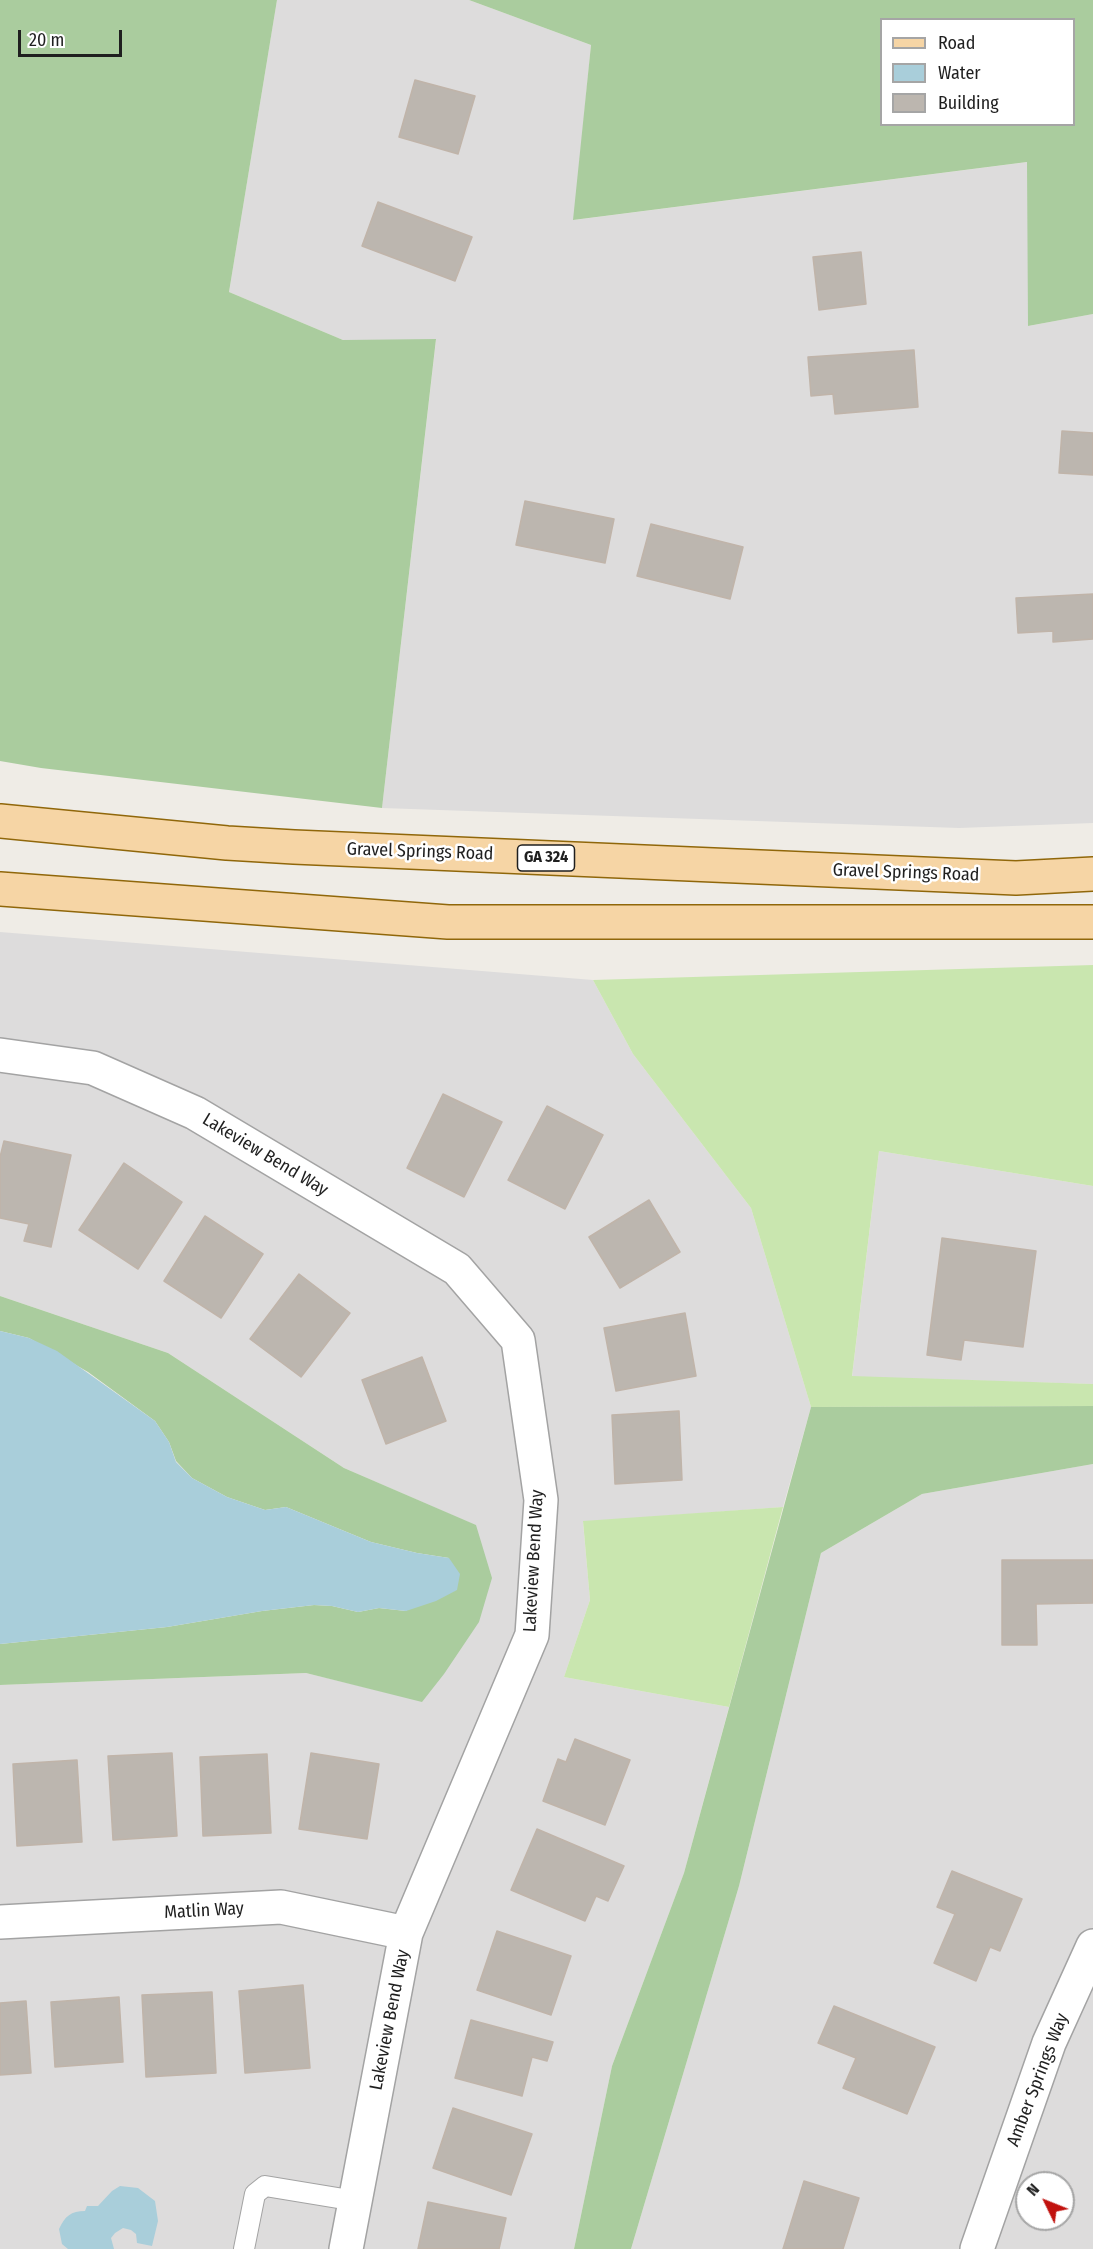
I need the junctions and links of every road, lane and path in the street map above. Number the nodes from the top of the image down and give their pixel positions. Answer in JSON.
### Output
{"nodes":[{"id":1,"x":0,"y":820,"type":"edge"},
{"id":2,"x":1093,"y":874,"type":"edge"},
{"id":3,"x":0,"y":889,"type":"edge"},
{"id":4,"x":1093,"y":922,"type":"edge"},
{"id":5,"x":0,"y":1055,"type":"edge"},
{"id":6,"x":0,"y":1922,"type":"edge"},
{"id":7,"x":406,"y":1934,"type":"junction"},
{"id":8,"x":1093,"y":1946,"type":"edge"},
{"id":9,"x":356,"y":2201,"type":"junction"},
{"id":10,"x":244,"y":2249,"type":"edge"},
{"id":11,"x":346,"y":2249,"type":"edge"},
{"id":12,"x":977,"y":2249,"type":"edge"}],
"edges":[{"from":1,"to":2,"type":"main road","name":"Gravel Springs Road","number":"GA 324"},
{"from":3,"to":4,"type":"main road"},
{"from":5,"to":7,"type":"street","name":"Lakeview Bend Way"},
{"from":6,"to":7,"type":"street","name":"Matlin Way"},
{"from":7,"to":9,"type":"street","name":"Lakeview Bend Way"},
{"from":8,"to":12,"type":"street","name":"Amber Springs Way"},
{"from":9,"to":10,"type":"lane"},
{"from":9,"to":11,"type":"street","name":"Lakeview Bend Way"}]}
